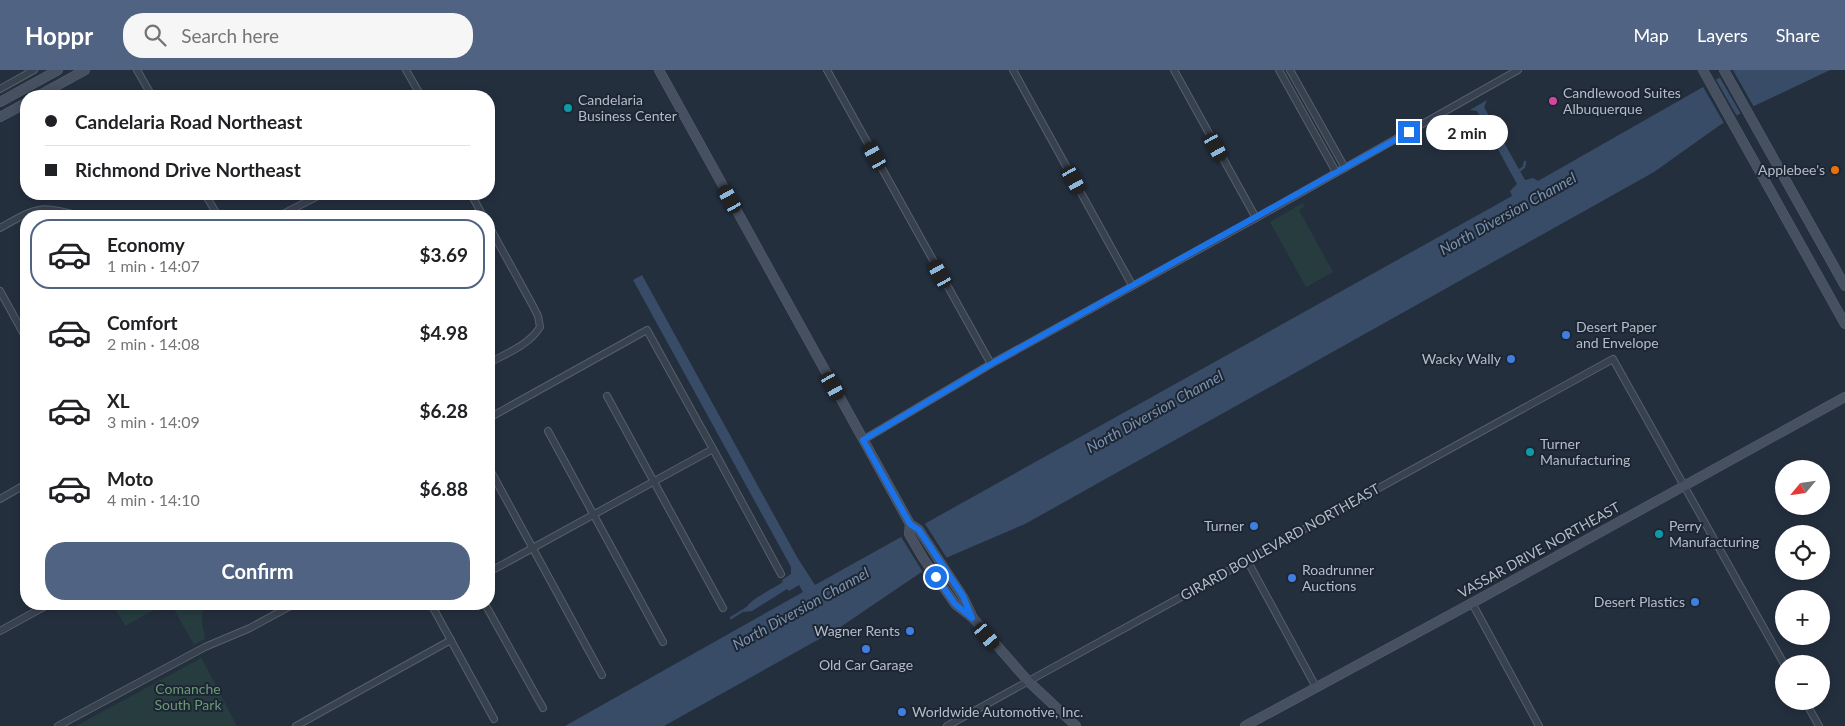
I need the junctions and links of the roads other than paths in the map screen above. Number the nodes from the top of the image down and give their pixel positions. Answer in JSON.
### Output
{"nodes":[{"id":1,"x":34,"y":70,"type":"edge"},
{"id":2,"x":58,"y":70,"type":"edge"},
{"id":3,"x":85,"y":70,"type":"edge"},
{"id":4,"x":137,"y":70,"type":"edge"},
{"id":5,"x":406,"y":70,"type":"edge"},
{"id":6,"x":827,"y":70,"type":"edge"},
{"id":7,"x":1013,"y":70,"type":"edge"},
{"id":8,"x":1174,"y":70,"type":"edge"},
{"id":9,"x":1279,"y":70,"type":"edge"},
{"id":10,"x":1290,"y":70,"type":"edge"},
{"id":11,"x":1518,"y":70,"type":"edge"},
{"id":12,"x":1703,"y":70,"type":"edge"},
{"id":13,"x":661,"y":71,"type":"edge"},
{"id":14,"x":1724,"y":71,"type":"edge"},
{"id":15,"x":0,"y":88,"type":"edge"},
{"id":16,"x":22,"y":90,"type":"edge"},
{"id":17,"x":49,"y":90,"type":"edge"},
{"id":18,"x":149,"y":90,"type":"edge"},
{"id":19,"x":418,"y":90,"type":"edge"},
{"id":20,"x":20,"y":91,"type":"edge"},
{"id":21,"x":0,"y":102,"type":"edge"},
{"id":22,"x":20,"y":106,"type":"edge"},
{"id":23,"x":0,"y":117,"type":"edge"},
{"id":24,"x":1345,"y":168,"type":"junction"},
{"id":25,"x":1336,"y":172,"type":"junction"},
{"id":26,"x":310,"y":200,"type":"edge"},
{"id":27,"x":36,"y":210,"type":"edge"},
{"id":28,"x":58,"y":210,"type":"edge"},
{"id":29,"x":291,"y":210,"type":"edge"},
{"id":30,"x":20,"y":217,"type":"edge"},
{"id":31,"x":1256,"y":218,"type":"junction"},
{"id":32,"x":0,"y":228,"type":"edge"},
{"id":33,"x":495,"y":237,"type":"edge"},
{"id":34,"x":1132,"y":285,"type":"junction"},
{"id":35,"x":1845,"y":286,"type":"edge"},
{"id":36,"x":0,"y":292,"type":"edge"},
{"id":37,"x":1845,"y":324,"type":"edge"},
{"id":38,"x":20,"y":327,"type":"edge"},
{"id":39,"x":495,"y":360,"type":"edge"},
{"id":40,"x":991,"y":364,"type":"junction"},
{"id":41,"x":607,"y":396,"type":"dead end"},
{"id":42,"x":1845,"y":397,"type":"edge"},
{"id":43,"x":495,"y":415,"type":"edge"},
{"id":44,"x":548,"y":431,"type":"dead end"},
{"id":45,"x":863,"y":440,"type":"junction"},
{"id":46,"x":712,"y":449,"type":"junction"},
{"id":47,"x":495,"y":479,"type":"edge"},
{"id":48,"x":654,"y":481,"type":"junction"},
{"id":49,"x":1684,"y":485,"type":"junction"},
{"id":50,"x":20,"y":487,"type":"edge"},
{"id":51,"x":0,"y":499,"type":"edge"},
{"id":52,"x":594,"y":514,"type":"junction"},
{"id":53,"x":910,"y":524,"type":"junction"},
{"id":54,"x":533,"y":548,"type":"junction"},
{"id":55,"x":1247,"y":560,"type":"junction"},
{"id":56,"x":495,"y":569,"type":"edge"},
{"id":57,"x":781,"y":574,"type":"dead end"},
{"id":58,"x":1472,"y":603,"type":"junction"},
{"id":59,"x":723,"y":608,"type":"dead end"},
{"id":60,"x":38,"y":610,"type":"edge"},
{"id":61,"x":283,"y":610,"type":"edge"},
{"id":62,"x":434,"y":610,"type":"edge"},
{"id":63,"x":488,"y":610,"type":"edge"},
{"id":64,"x":972,"y":618,"type":"junction"},
{"id":65,"x":0,"y":631,"type":"edge"},
{"id":66,"x":451,"y":640,"type":"junction"},
{"id":67,"x":663,"y":642,"type":"dead end"},
{"id":68,"x":1779,"y":655,"type":"edge"},
{"id":69,"x":602,"y":675,"type":"dead end"},
{"id":70,"x":1028,"y":681,"type":"junction"},
{"id":71,"x":1316,"y":687,"type":"junction"},
{"id":72,"x":542,"y":708,"type":"dead end"},
{"id":73,"x":1810,"y":710,"type":"edge"},
{"id":74,"x":494,"y":719,"type":"dead end"},
{"id":75,"x":58,"y":726,"type":"edge"},
{"id":76,"x":296,"y":726,"type":"edge"},
{"id":77,"x":947,"y":726,"type":"edge"},
{"id":78,"x":1076,"y":726,"type":"edge"},
{"id":79,"x":1245,"y":726,"type":"edge"},
{"id":80,"x":1539,"y":726,"type":"edge"},
{"id":81,"x":1818,"y":726,"type":"edge"}],
"edges":[{"from":1,"to":15,"type":"street"},
{"from":2,"to":16,"type":"main road"},
{"from":3,"to":17,"type":"main road"},
{"from":4,"to":18,"type":"street"},
{"from":5,"to":19,"type":"street"},
{"from":6,"to":40,"type":"street"},
{"from":7,"to":34,"type":"street"},
{"from":8,"to":31,"type":"street"},
{"from":9,"to":25,"type":"street"},
{"from":10,"to":24,"type":"street"},
{"from":11,"to":24,"type":"street"},
{"from":12,"to":37,"type":"main road"},
{"from":13,"to":45,"type":"main road"},
{"from":14,"to":35,"type":"main road"},
{"from":20,"to":21,"type":"main road"},
{"from":22,"to":23,"type":"main road"},
{"from":24,"to":25,"type":"street"},
{"from":25,"to":31,"type":"street"},
{"from":26,"to":29,"type":"street"},
{"from":27,"to":28,"type":"street"},
{"from":30,"to":32,"type":"street"},
{"from":31,"to":34,"type":"street"},
{"from":33,"to":39,"type":"street"},
{"from":34,"to":40,"type":"street"},
{"from":36,"to":38,"type":"street"},
{"from":40,"to":45,"type":"street"},
{"from":41,"to":48,"type":"street"},
{"from":42,"to":49,"type":"main road","name":"VASSAR DRIVE NORTHEAST"},
{"from":43,"to":46,"type":"street"},
{"from":44,"to":52,"type":"street"},
{"from":45,"to":53,"type":"main road"},
{"from":46,"to":48,"type":"street"},
{"from":46,"to":57,"type":"street"},
{"from":47,"to":54,"type":"street"},
{"from":48,"to":52,"type":"street"},
{"from":48,"to":59,"type":"street"},
{"from":49,"to":55,"type":"street","name":"GIRARD BOULEVARD NORTHEAST"},
{"from":49,"to":58,"type":"main road","name":"VASSAR DRIVE NORTHEAST"},
{"from":49,"to":68,"type":"street"},
{"from":50,"to":51,"type":"street"},
{"from":52,"to":54,"type":"street"},
{"from":52,"to":67,"type":"street"},
{"from":53,"to":64,"type":"main road"},
{"from":53,"to":64,"type":"main road"},
{"from":54,"to":56,"type":"street"},
{"from":54,"to":69,"type":"street"},
{"from":55,"to":70,"type":"street","name":"GIRARD BOULEVARD NORTHEAST"},
{"from":55,"to":71,"type":"street"},
{"from":58,"to":71,"type":"main road","name":"VASSAR DRIVE NORTHEAST"},
{"from":58,"to":80,"type":"street"},
{"from":60,"to":65,"type":"street"},
{"from":61,"to":75,"type":"street"},
{"from":62,"to":66,"type":"street"},
{"from":63,"to":72,"type":"street"},
{"from":64,"to":70,"type":"main road"},
{"from":66,"to":74,"type":"street"},
{"from":66,"to":76,"type":"street"},
{"from":70,"to":77,"type":"street","name":"GIRARD BOULEVARD NORTHEAST"},
{"from":70,"to":78,"type":"main road"},
{"from":71,"to":79,"type":"main road","name":"VASSAR DRIVE NORTHEAST"},
{"from":73,"to":81,"type":"street"}]}
